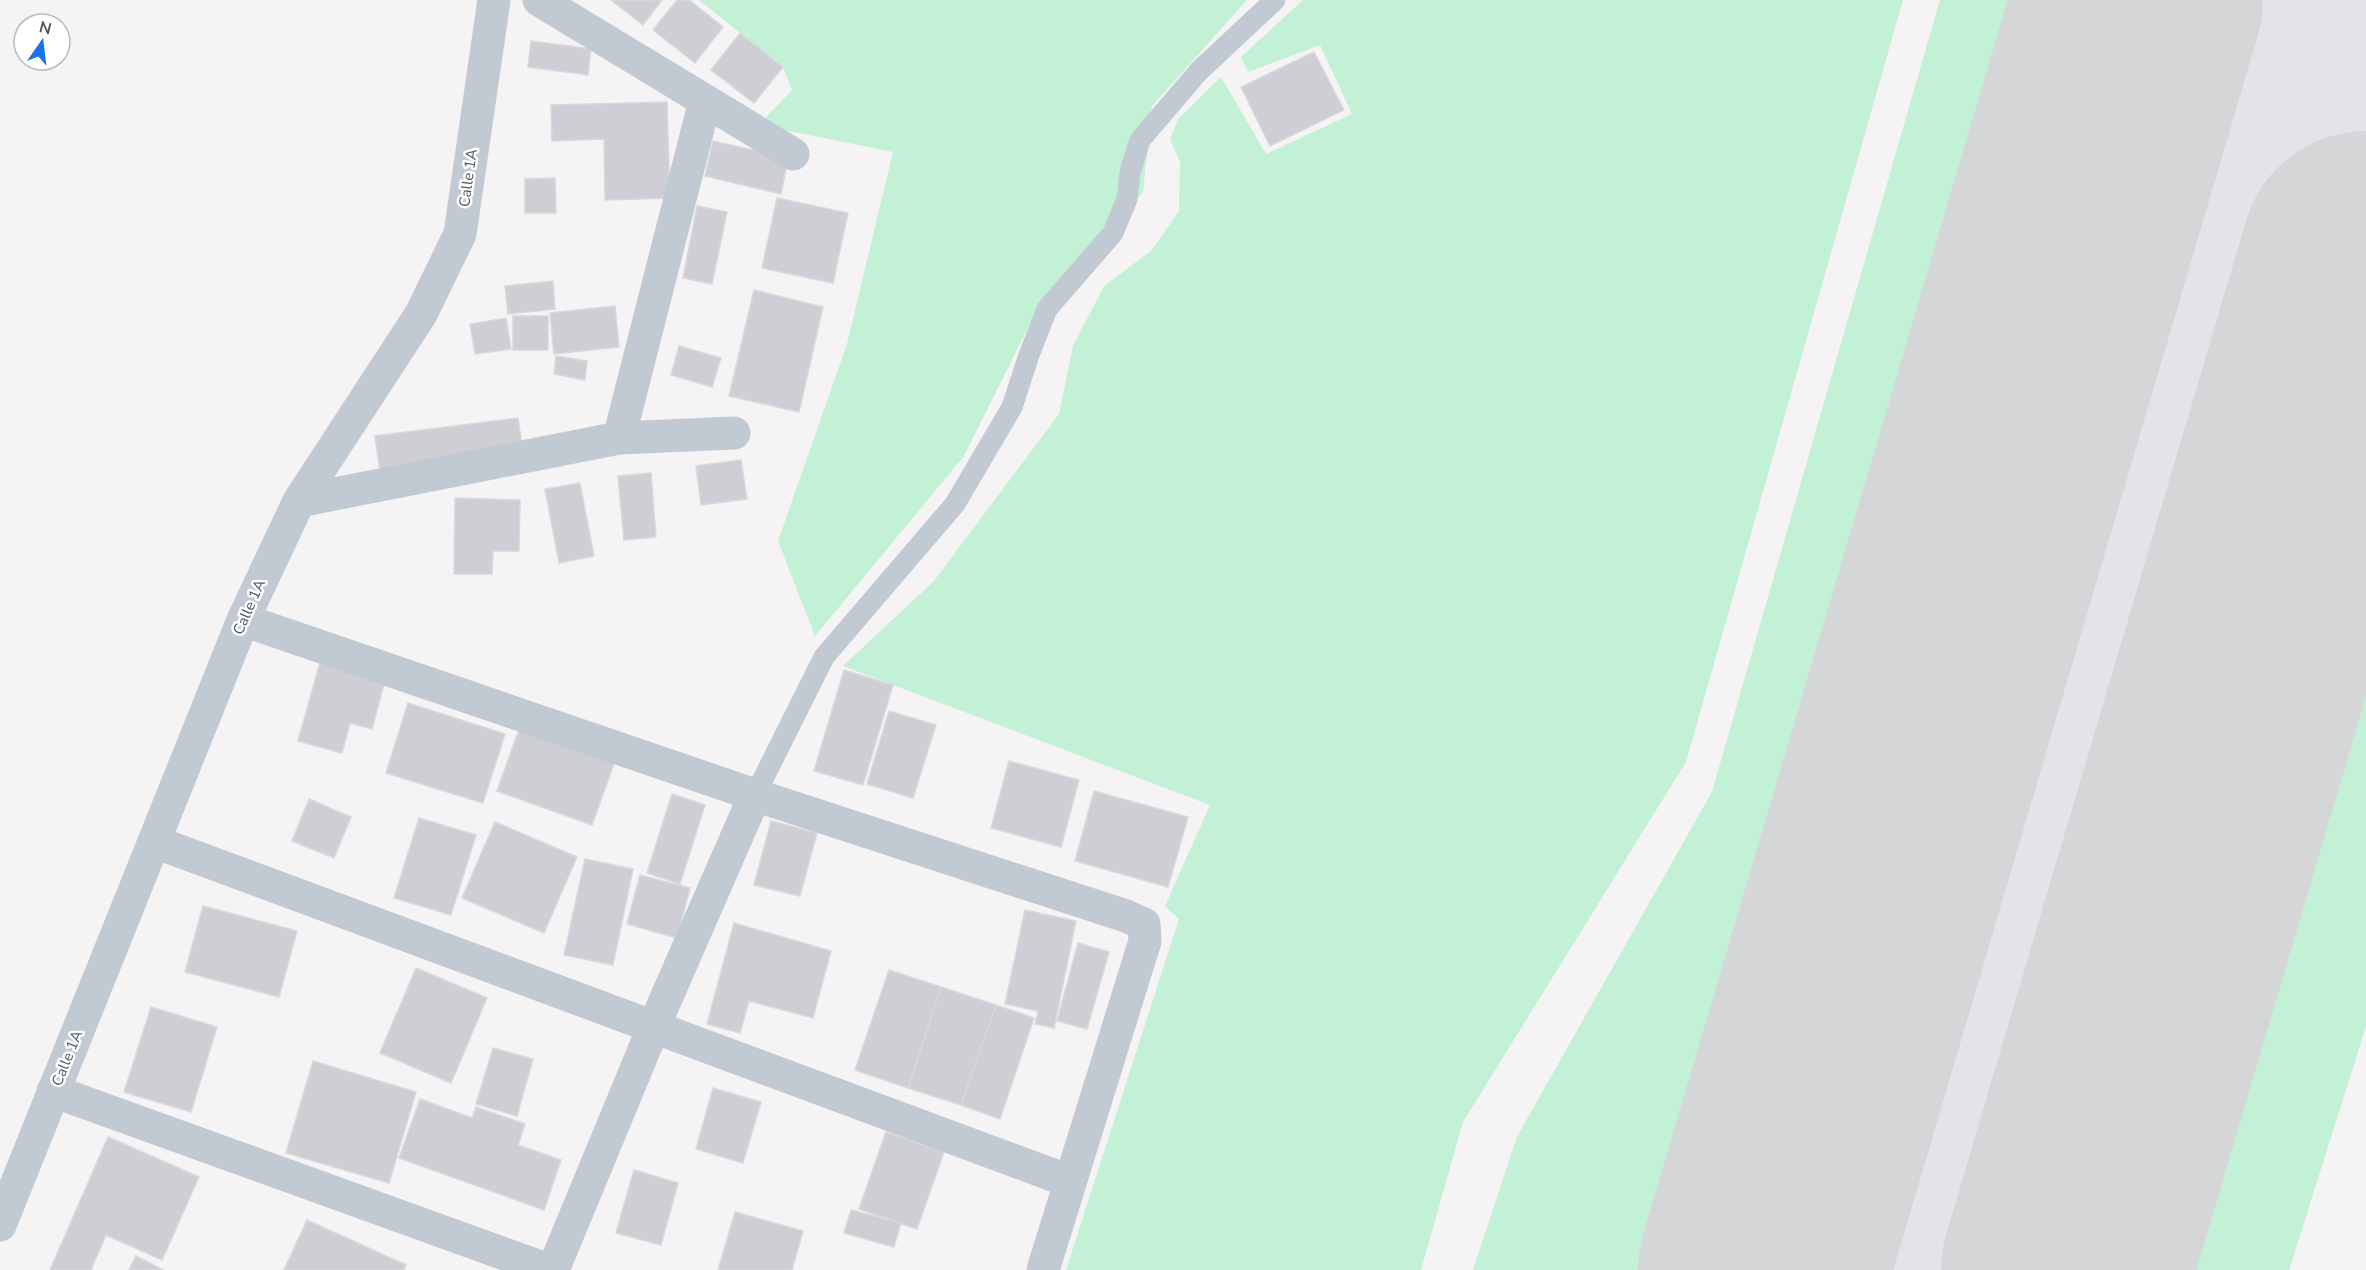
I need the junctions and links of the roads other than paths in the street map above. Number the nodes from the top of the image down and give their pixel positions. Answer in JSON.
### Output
{"nodes":[{"id":1,"x":494,"y":0,"type":"edge"},
{"id":2,"x":539,"y":0,"type":"edge"},
{"id":3,"x":1275,"y":0,"type":"edge"},
{"id":4,"x":705,"y":101,"type":"junction"},
{"id":5,"x":793,"y":154,"type":"dead end"},
{"id":6,"x":734,"y":433,"type":"dead end"},
{"id":7,"x":620,"y":438,"type":"junction"},
{"id":8,"x":298,"y":501,"type":"junction"},
{"id":9,"x":243,"y":620,"type":"junction"},
{"id":10,"x":755,"y":795,"type":"junction"},
{"id":11,"x":155,"y":842,"type":"junction"},
{"id":12,"x":654,"y":1026,"type":"junction"},
{"id":13,"x":53,"y":1091,"type":"junction"},
{"id":14,"x":1069,"y":1181,"type":"junction"},
{"id":15,"x":6,"y":1191,"type":"edge"},
{"id":16,"x":0,"y":1225,"type":"edge"},
{"id":17,"x":549,"y":1270,"type":"edge"},
{"id":18,"x":553,"y":1270,"type":"edge"},
{"id":19,"x":1043,"y":1270,"type":"edge"}],
"edges":[{"from":1,"to":8,"type":"street","name":"Calle 1A"},
{"from":2,"to":4,"type":"street"},
{"from":3,"to":10,"type":"lane"},
{"from":4,"to":5,"type":"street"},
{"from":4,"to":7,"type":"street"},
{"from":6,"to":7,"type":"street"},
{"from":7,"to":8,"type":"street"},
{"from":8,"to":9,"type":"street","name":"Calle 1A"},
{"from":9,"to":10,"type":"street"},
{"from":9,"to":11,"type":"street","name":"Calle 1A"},
{"from":10,"to":12,"type":"street"},
{"from":10,"to":14,"type":"street"},
{"from":11,"to":12,"type":"street"},
{"from":11,"to":13,"type":"street","name":"Calle 1A"},
{"from":12,"to":14,"type":"street"},
{"from":12,"to":18,"type":"street"},
{"from":13,"to":15,"type":"street","name":"Calle 1A"},
{"from":13,"to":17,"type":"street"},
{"from":14,"to":19,"type":"street"},
{"from":15,"to":16,"type":"street","name":"Calle 1A"}]}
